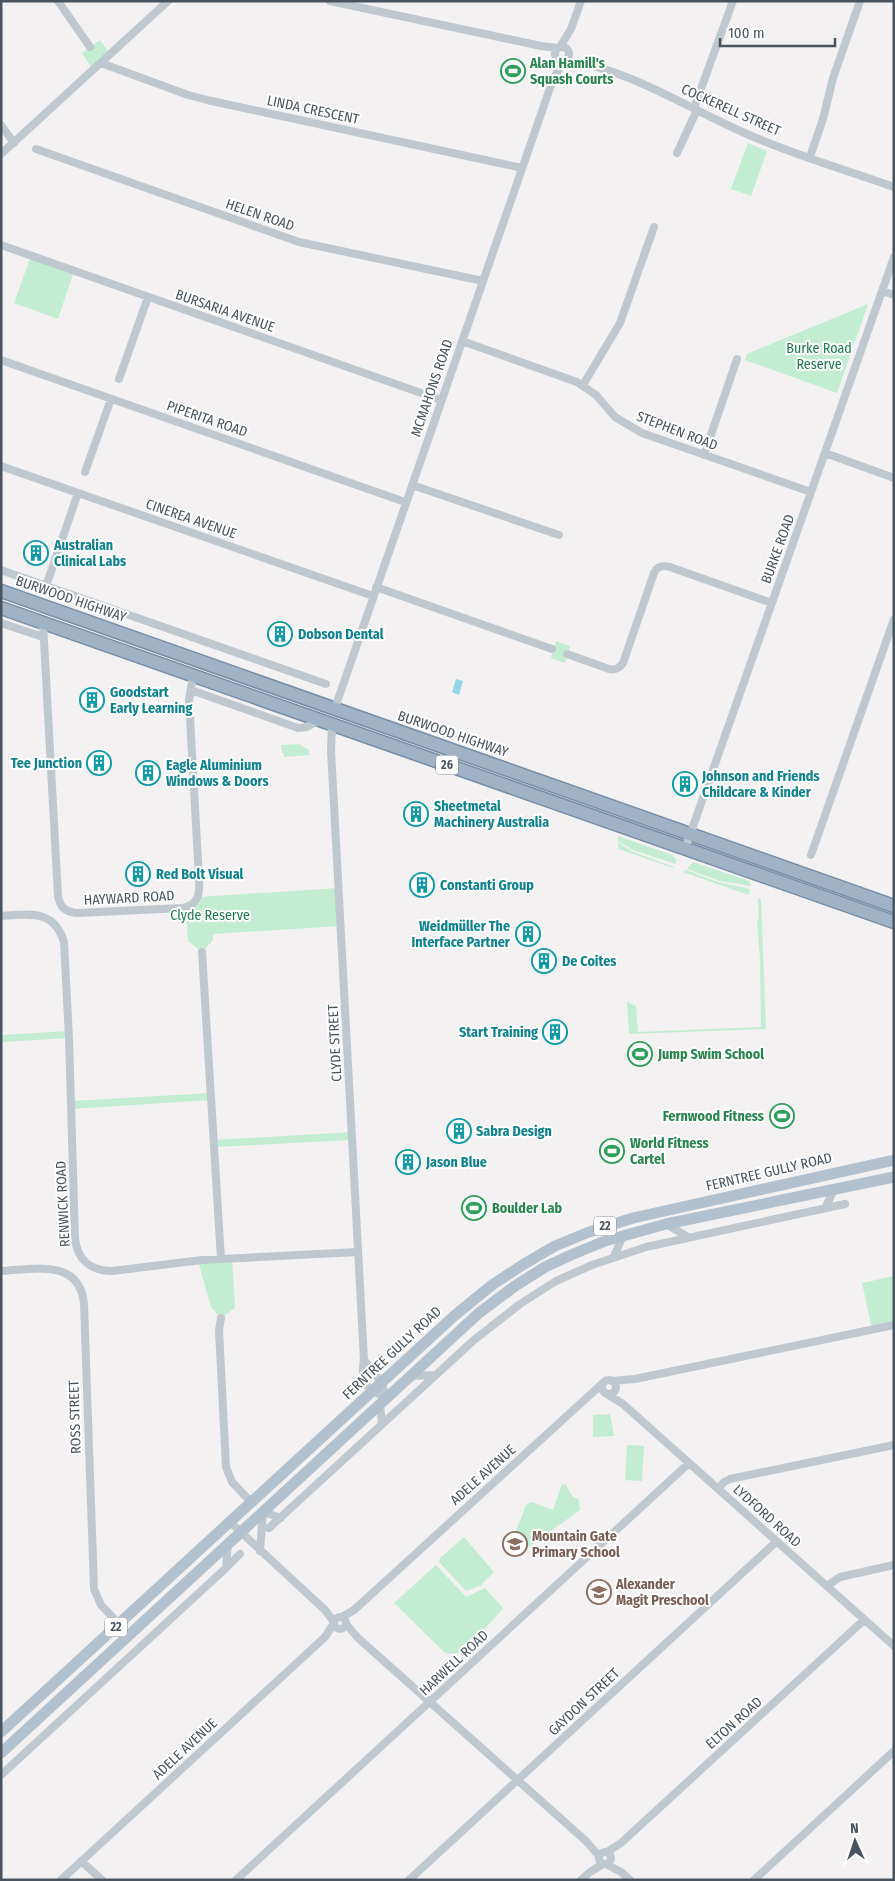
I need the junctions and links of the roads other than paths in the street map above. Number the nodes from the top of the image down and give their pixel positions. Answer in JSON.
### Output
{"nodes":[{"id":1,"x":58,"y":1,"type":"edge"},
{"id":2,"x":168,"y":1,"type":"edge"},
{"id":3,"x":330,"y":1,"type":"edge"},
{"id":4,"x":581,"y":1,"type":"edge"},
{"id":5,"x":733,"y":1,"type":"edge"},
{"id":6,"x":860,"y":1,"type":"edge"},
{"id":7,"x":90,"y":46,"type":"dead end"},
{"id":8,"x":562,"y":54,"type":"junction"},
{"id":9,"x":101,"y":63,"type":"junction"},
{"id":10,"x":696,"y":109,"type":"junction"},
{"id":11,"x":1,"y":125,"type":"edge"},
{"id":12,"x":14,"y":143,"type":"junction"},
{"id":13,"x":36,"y":149,"type":"dead end"},
{"id":14,"x":677,"y":152,"type":"dead end"},
{"id":15,"x":1,"y":154,"type":"edge"},
{"id":16,"x":810,"y":157,"type":"junction"},
{"id":17,"x":522,"y":168,"type":"junction"},
{"id":18,"x":894,"y":186,"type":"edge"},
{"id":19,"x":654,"y":227,"type":"dead end"},
{"id":20,"x":1,"y":245,"type":"edge"},
{"id":21,"x":894,"y":257,"type":"edge"},
{"id":22,"x":483,"y":281,"type":"junction"},
{"id":23,"x":882,"y":291,"type":"junction"},
{"id":24,"x":894,"y":295,"type":"edge"},
{"id":25,"x":148,"y":297,"type":"junction"},
{"id":26,"x":462,"y":341,"type":"junction"},
{"id":27,"x":737,"y":359,"type":"dead end"},
{"id":28,"x":1,"y":360,"type":"edge"},
{"id":29,"x":119,"y":379,"type":"dead end"},
{"id":30,"x":583,"y":385,"type":"junction"},
{"id":31,"x":111,"y":399,"type":"junction"},
{"id":32,"x":441,"y":400,"type":"junction"},
{"id":33,"x":825,"y":453,"type":"junction"},
{"id":34,"x":704,"y":454,"type":"junction"},
{"id":35,"x":1,"y":466,"type":"edge"},
{"id":36,"x":85,"y":472,"type":"dead end"},
{"id":37,"x":894,"y":478,"type":"edge"},
{"id":38,"x":412,"y":485,"type":"junction"},
{"id":39,"x":811,"y":492,"type":"junction"},
{"id":40,"x":78,"y":493,"type":"junction"},
{"id":41,"x":406,"y":502,"type":"junction"},
{"id":42,"x":558,"y":535,"type":"dead end"},
{"id":43,"x":655,"y":558,"type":"dead end"},
{"id":44,"x":659,"y":567,"type":"junction"},
{"id":45,"x":1,"y":570,"type":"edge"},
{"id":46,"x":46,"y":586,"type":"junction"},
{"id":47,"x":376,"y":587,"type":"junction"},
{"id":48,"x":1,"y":591,"type":"edge"},
{"id":49,"x":373,"y":596,"type":"junction"},
{"id":50,"x":772,"y":603,"type":"junction"},
{"id":51,"x":1,"y":608,"type":"edge"},
{"id":52,"x":894,"y":619,"type":"edge"},
{"id":53,"x":1,"y":623,"type":"edge"},
{"id":54,"x":43,"y":623,"type":"junction"},
{"id":55,"x":43,"y":637,"type":"junction"},
{"id":56,"x":552,"y":649,"type":"dead end"},
{"id":57,"x":567,"y":654,"type":"dead end"},
{"id":58,"x":193,"y":676,"type":"junction"},
{"id":59,"x":326,"y":684,"type":"dead end"},
{"id":60,"x":191,"y":690,"type":"junction"},
{"id":61,"x":335,"y":708,"type":"junction"},
{"id":62,"x":319,"y":720,"type":"junction"},
{"id":63,"x":332,"y":725,"type":"junction"},
{"id":64,"x":690,"y":834,"type":"junction"},
{"id":65,"x":685,"y":849,"type":"junction"},
{"id":66,"x":811,"y":855,"type":"dead end"},
{"id":67,"x":894,"y":906,"type":"edge"},
{"id":68,"x":1,"y":916,"type":"edge"},
{"id":69,"x":894,"y":922,"type":"edge"},
{"id":70,"x":202,"y":952,"type":"dead end"},
{"id":71,"x":894,"y":1160,"type":"edge"},
{"id":72,"x":894,"y":1177,"type":"edge"},
{"id":73,"x":779,"y":1184,"type":"junction"},
{"id":74,"x":834,"y":1190,"type":"junction"},
{"id":75,"x":782,"y":1200,"type":"junction"},
{"id":76,"x":845,"y":1204,"type":"dead end"},
{"id":77,"x":825,"y":1208,"type":"junction"},
{"id":78,"x":666,"y":1224,"type":"junction"},
{"id":79,"x":623,"y":1236,"type":"junction"},
{"id":80,"x":688,"y":1237,"type":"junction"},
{"id":81,"x":358,"y":1252,"type":"junction"},
{"id":82,"x":614,"y":1256,"type":"junction"},
{"id":83,"x":221,"y":1259,"type":"junction"},
{"id":84,"x":1,"y":1271,"type":"edge"},
{"id":85,"x":221,"y":1318,"type":"dead end"},
{"id":86,"x":894,"y":1325,"type":"edge"},
{"id":87,"x":364,"y":1360,"type":"junction"},
{"id":88,"x":435,"y":1375,"type":"junction"},
{"id":89,"x":411,"y":1376,"type":"junction"},
{"id":90,"x":635,"y":1379,"type":"junction"},
{"id":91,"x":381,"y":1382,"type":"junction"},
{"id":92,"x":609,"y":1389,"type":"junction"},
{"id":93,"x":371,"y":1392,"type":"junction"},
{"id":94,"x":384,"y":1401,"type":"junction"},
{"id":95,"x":382,"y":1424,"type":"junction"},
{"id":96,"x":894,"y":1444,"type":"edge"},
{"id":97,"x":688,"y":1464,"type":"junction"},
{"id":98,"x":718,"y":1489,"type":"junction"},
{"id":99,"x":251,"y":1502,"type":"junction"},
{"id":100,"x":263,"y":1512,"type":"junction"},
{"id":101,"x":281,"y":1518,"type":"junction"},
{"id":102,"x":230,"y":1522,"type":"junction"},
{"id":103,"x":269,"y":1528,"type":"dead end"},
{"id":104,"x":240,"y":1533,"type":"junction"},
{"id":105,"x":776,"y":1542,"type":"junction"},
{"id":106,"x":228,"y":1544,"type":"junction"},
{"id":107,"x":260,"y":1551,"type":"junction"},
{"id":108,"x":240,"y":1554,"type":"dead end"},
{"id":109,"x":894,"y":1565,"type":"edge"},
{"id":110,"x":226,"y":1568,"type":"junction"},
{"id":111,"x":827,"y":1586,"type":"junction"},
{"id":112,"x":864,"y":1620,"type":"junction"},
{"id":113,"x":340,"y":1623,"type":"junction"},
{"id":114,"x":119,"y":1624,"type":"junction"},
{"id":115,"x":894,"y":1646,"type":"edge"},
{"id":116,"x":429,"y":1702,"type":"junction"},
{"id":117,"x":1,"y":1732,"type":"edge"},
{"id":118,"x":894,"y":1751,"type":"edge"},
{"id":119,"x":1,"y":1753,"type":"edge"},
{"id":120,"x":1,"y":1774,"type":"edge"},
{"id":121,"x":517,"y":1780,"type":"junction"},
{"id":122,"x":605,"y":1858,"type":"junction"},
{"id":123,"x":81,"y":1861,"type":"junction"},
{"id":124,"x":61,"y":1880,"type":"edge"},
{"id":125,"x":102,"y":1880,"type":"edge"},
{"id":126,"x":236,"y":1880,"type":"edge"},
{"id":127,"x":409,"y":1880,"type":"edge"},
{"id":128,"x":581,"y":1880,"type":"edge"},
{"id":129,"x":630,"y":1880,"type":"edge"},
{"id":130,"x":754,"y":1880,"type":"edge"}],
"edges":[{"from":1,"to":7,"type":"street"},
{"from":2,"to":9,"type":"street"},
{"from":3,"to":8,"type":"street","name":"COCKERELL STREET"},
{"from":4,"to":8,"type":"street","name":"MCMAHONS ROAD"},
{"from":5,"to":10,"type":"street"},
{"from":6,"to":16,"type":"street"},
{"from":8,"to":10,"type":"street","name":"COCKERELL STREET"},
{"from":8,"to":17,"type":"street","name":"MCMAHONS ROAD"},
{"from":9,"to":12,"type":"street"},
{"from":9,"to":17,"type":"street","name":"LINDA CRESCENT"},
{"from":10,"to":14,"type":"street"},
{"from":10,"to":16,"type":"street","name":"COCKERELL STREET"},
{"from":11,"to":12,"type":"street"},
{"from":12,"to":15,"type":"street"},
{"from":13,"to":22,"type":"street","name":"HELEN ROAD"},
{"from":16,"to":18,"type":"street","name":"COCKERELL STREET"},
{"from":17,"to":22,"type":"street","name":"MCMAHONS ROAD"},
{"from":19,"to":30,"type":"street"},
{"from":20,"to":25,"type":"street","name":"BURSARIA AVENUE"},
{"from":21,"to":23,"type":"street","name":"BURKE ROAD"},
{"from":22,"to":26,"type":"street","name":"MCMAHONS ROAD"},
{"from":23,"to":24,"type":"street"},
{"from":23,"to":33,"type":"street","name":"BURKE ROAD"},
{"from":25,"to":29,"type":"street"},
{"from":25,"to":32,"type":"street","name":"BURSARIA AVENUE"},
{"from":26,"to":30,"type":"street","name":"STEPHEN ROAD"},
{"from":26,"to":32,"type":"street","name":"MCMAHONS ROAD"},
{"from":27,"to":34,"type":"street"},
{"from":28,"to":31,"type":"street","name":"PIPERITA ROAD"},
{"from":30,"to":34,"type":"street","name":"STEPHEN ROAD"},
{"from":31,"to":36,"type":"street"},
{"from":31,"to":41,"type":"street","name":"PIPERITA ROAD"},
{"from":32,"to":38,"type":"street","name":"MCMAHONS ROAD"},
{"from":33,"to":37,"type":"street"},
{"from":33,"to":39,"type":"street","name":"BURKE ROAD"},
{"from":34,"to":39,"type":"street","name":"STEPHEN ROAD"},
{"from":35,"to":40,"type":"street","name":"CINEREA AVENUE"},
{"from":38,"to":41,"type":"street","name":"MCMAHONS ROAD"},
{"from":38,"to":42,"type":"street"},
{"from":39,"to":50,"type":"street","name":"BURKE ROAD"},
{"from":40,"to":46,"type":"street"},
{"from":40,"to":49,"type":"street","name":"CINEREA AVENUE"},
{"from":41,"to":47,"type":"street","name":"MCMAHONS ROAD"},
{"from":43,"to":44,"type":"street"},
{"from":44,"to":50,"type":"street"},
{"from":44,"to":57,"type":"street"},
{"from":45,"to":46,"type":"street","name":"BURWOOD HIGHWAY"},
{"from":46,"to":59,"type":"street","name":"BURWOOD HIGHWAY"},
{"from":47,"to":49,"type":"street","name":"MCMAHONS ROAD"},
{"from":47,"to":56,"type":"street"},
{"from":48,"to":61,"type":"highway","name":"BURWOOD HIGHWAY","number":"26"},
{"from":49,"to":61,"type":"street","name":"MCMAHONS ROAD"},
{"from":50,"to":64,"type":"street","name":"BURKE ROAD"},
{"from":51,"to":54,"type":"highway","number":"26"},
{"from":52,"to":66,"type":"street"},
{"from":53,"to":55,"type":"street"},
{"from":54,"to":55,"type":"street","name":"HAYWARD ROAD"},
{"from":54,"to":58,"type":"highway","number":"26"},
{"from":55,"to":60,"type":"street","name":"HAYWARD ROAD"},
{"from":58,"to":60,"type":"street","name":"HAYWARD ROAD"},
{"from":58,"to":62,"type":"highway","number":"26"},
{"from":60,"to":62,"type":"street"},
{"from":61,"to":63,"type":"highway"},
{"from":61,"to":64,"type":"highway","name":"BURWOOD HIGHWAY","number":"26"},
{"from":62,"to":63,"type":"highway","number":"26"},
{"from":63,"to":65,"type":"highway","number":"26"},
{"from":63,"to":81,"type":"street","name":"CLYDE STREET"},
{"from":64,"to":65,"type":"street","name":"BURKE ROAD"},
{"from":64,"to":67,"type":"highway","name":"BURWOOD HIGHWAY","number":"26"},
{"from":65,"to":69,"type":"highway","number":"26"},
{"from":68,"to":83,"type":"street","name":"RENWICK ROAD"},
{"from":70,"to":83,"type":"street"},
{"from":71,"to":73,"type":"main road","name":"FERNTREE GULLY ROAD","number":"22"},
{"from":72,"to":74,"type":"main road","name":"FERNTREE GULLY ROAD","number":"22"},
{"from":73,"to":75,"type":"main road"},
{"from":73,"to":91,"type":"main road","name":"FERNTREE GULLY ROAD","number":"22"},
{"from":74,"to":75,"type":"main road","name":"FERNTREE GULLY ROAD","number":"22"},
{"from":74,"to":77,"type":"street"},
{"from":75,"to":78,"type":"main road","name":"FERNTREE GULLY ROAD","number":"22"},
{"from":76,"to":77,"type":"street"},
{"from":77,"to":80,"type":"street"},
{"from":78,"to":79,"type":"main road","name":"FERNTREE GULLY ROAD","number":"22"},
{"from":78,"to":80,"type":"street"},
{"from":79,"to":82,"type":"street"},
{"from":79,"to":89,"type":"main road","name":"FERNTREE GULLY ROAD","number":"22"},
{"from":80,"to":82,"type":"street"},
{"from":81,"to":83,"type":"street","name":"RENWICK ROAD"},
{"from":81,"to":87,"type":"street","name":"CLYDE STREET"},
{"from":82,"to":88,"type":"street"},
{"from":84,"to":114,"type":"street","name":"ROSS STREET"},
{"from":85,"to":99,"type":"street"},
{"from":86,"to":90,"type":"street","name":"ADELE AVENUE"},
{"from":87,"to":91,"type":"street"},
{"from":87,"to":93,"type":"street","name":"CLYDE STREET"},
{"from":88,"to":89,"type":"street"},
{"from":88,"to":95,"type":"street"},
{"from":89,"to":94,"type":"main road","name":"FERNTREE GULLY ROAD","number":"22"},
{"from":90,"to":92,"type":"street","name":"ADELE AVENUE"},
{"from":90,"to":92,"type":"street","name":"ADELE AVENUE"},
{"from":91,"to":93,"type":"main road","name":"FERNTREE GULLY ROAD","number":"22"},
{"from":91,"to":94,"type":"street"},
{"from":92,"to":97,"type":"street","name":"LYDFORD ROAD"},
{"from":92,"to":113,"type":"street","name":"ADELE AVENUE"},
{"from":93,"to":94,"type":"street"},
{"from":93,"to":99,"type":"main road","name":"FERNTREE GULLY ROAD","number":"22"},
{"from":94,"to":95,"type":"street"},
{"from":94,"to":100,"type":"main road","name":"FERNTREE GULLY ROAD","number":"22"},
{"from":95,"to":101,"type":"street"},
{"from":96,"to":98,"type":"street"},
{"from":97,"to":98,"type":"street","name":"LYDFORD ROAD"},
{"from":97,"to":116,"type":"street","name":"HARWELL ROAD"},
{"from":98,"to":105,"type":"street","name":"LYDFORD ROAD"},
{"from":99,"to":102,"type":"main road","name":"FERNTREE GULLY ROAD","number":"22"},
{"from":100,"to":101,"type":"street"},
{"from":100,"to":104,"type":"main road","name":"FERNTREE GULLY ROAD","number":"22"},
{"from":100,"to":107,"type":"street"},
{"from":101,"to":103,"type":"street"},
{"from":102,"to":104,"type":"street"},
{"from":102,"to":114,"type":"main road","name":"FERNTREE GULLY ROAD","number":"22"},
{"from":104,"to":106,"type":"main road","name":"FERNTREE GULLY ROAD","number":"22"},
{"from":104,"to":107,"type":"street"},
{"from":105,"to":111,"type":"street","name":"LYDFORD ROAD"},
{"from":105,"to":121,"type":"street","name":"GAYDON STREET"},
{"from":106,"to":110,"type":"street"},
{"from":106,"to":119,"type":"main road","name":"FERNTREE GULLY ROAD","number":"22"},
{"from":107,"to":113,"type":"street"},
{"from":108,"to":110,"type":"street"},
{"from":109,"to":111,"type":"street"},
{"from":110,"to":120,"type":"street"},
{"from":111,"to":112,"type":"street","name":"LYDFORD ROAD"},
{"from":112,"to":115,"type":"street","name":"LYDFORD ROAD"},
{"from":112,"to":122,"type":"street","name":"ELTON ROAD"},
{"from":113,"to":116,"type":"street"},
{"from":113,"to":123,"type":"street","name":"ADELE AVENUE"},
{"from":114,"to":117,"type":"main road","name":"FERNTREE GULLY ROAD","number":"22"},
{"from":116,"to":121,"type":"street"},
{"from":116,"to":126,"type":"street","name":"HARWELL ROAD"},
{"from":118,"to":130,"type":"street"},
{"from":121,"to":122,"type":"street"},
{"from":121,"to":127,"type":"street","name":"GAYDON STREET"},
{"from":122,"to":128,"type":"street","name":"ELTON ROAD"},
{"from":122,"to":129,"type":"street"},
{"from":123,"to":124,"type":"street","name":"ADELE AVENUE"},
{"from":123,"to":125,"type":"street"}]}
